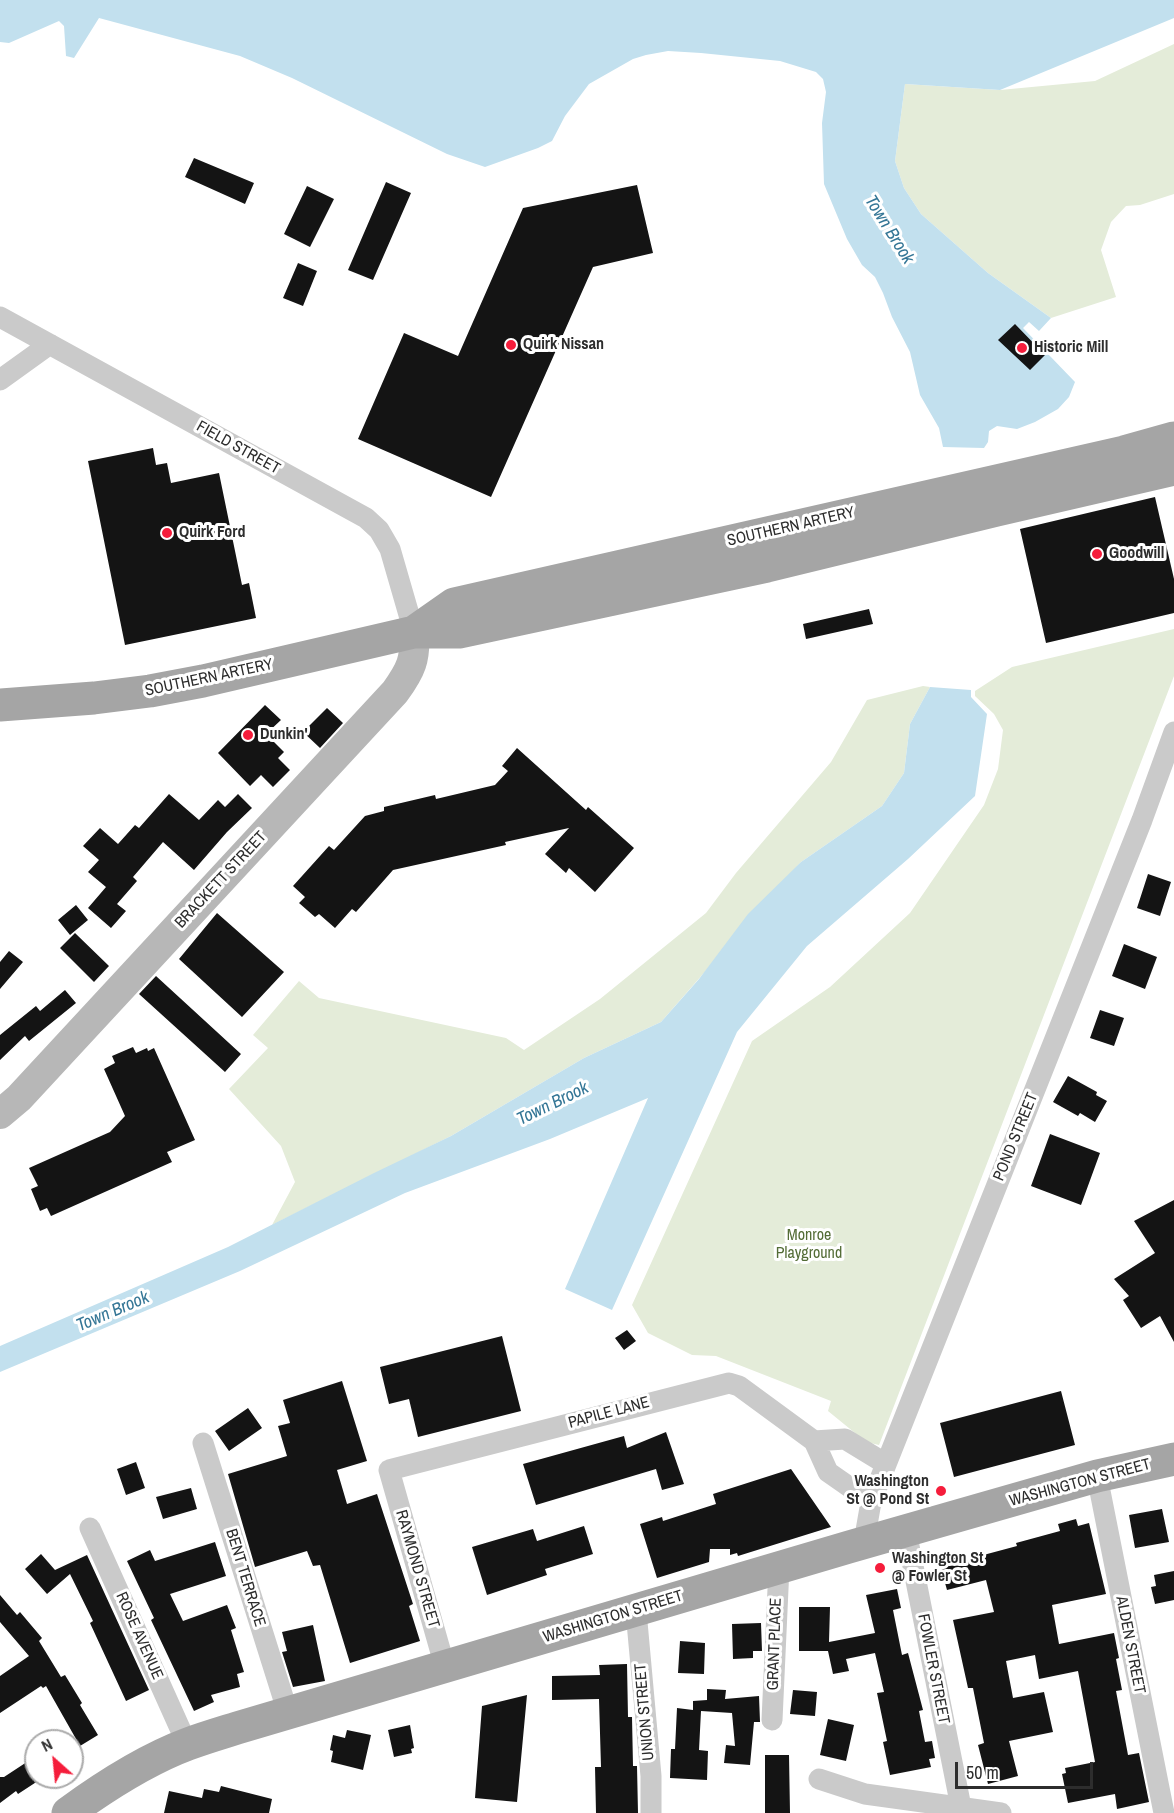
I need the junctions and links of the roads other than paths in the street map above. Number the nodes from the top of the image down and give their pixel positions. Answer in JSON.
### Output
{"nodes":[{"id":1,"x":0,"y":317,"type":"edge"},
{"id":2,"x":50,"y":344,"type":"junction"},
{"id":3,"x":0,"y":380,"type":"edge"},
{"id":4,"x":1173,"y":449,"type":"edge"},
{"id":5,"x":414,"y":632,"type":"junction"},
{"id":6,"x":0,"y":705,"type":"edge"},
{"id":7,"x":1174,"y":732,"type":"edge"},
{"id":8,"x":0,"y":1114,"type":"edge"},
{"id":9,"x":814,"y":1441,"type":"junction"},
{"id":10,"x":203,"y":1443,"type":"dead end"},
{"id":11,"x":1174,"y":1459,"type":"edge"},
{"id":12,"x":886,"y":1464,"type":"junction"},
{"id":13,"x":389,"y":1470,"type":"joint"},
{"id":14,"x":1097,"y":1476,"type":"junction"},
{"id":15,"x":871,"y":1502,"type":"junction"},
{"id":16,"x":90,"y":1528,"type":"dead end"},
{"id":17,"x":906,"y":1531,"type":"junction"},
{"id":18,"x":864,"y":1542,"type":"junction"},
{"id":19,"x":779,"y":1568,"type":"junction"},
{"id":20,"x":636,"y":1611,"type":"junction"},
{"id":21,"x":445,"y":1667,"type":"junction"},
{"id":22,"x":288,"y":1713,"type":"junction"},
{"id":23,"x":772,"y":1720,"type":"dead end"},
{"id":24,"x":187,"y":1744,"type":"junction"},
{"id":25,"x":819,"y":1779,"type":"dead end"},
{"id":26,"x":961,"y":1807,"type":"junction"},
{"id":27,"x":77,"y":1810,"type":"edge"},
{"id":28,"x":651,"y":1813,"type":"edge"},
{"id":29,"x":1001,"y":1813,"type":"edge"},
{"id":30,"x":1164,"y":1813,"type":"edge"}],
"edges":[{"from":1,"to":2,"type":"street","name":"FIELD STREET"},
{"from":2,"to":3,"type":"street"},
{"from":2,"to":5,"type":"street","name":"FIELD STREET"},
{"from":4,"to":5,"type":"main road","name":"SOUTHERN ARTERY"},
{"from":5,"to":6,"type":"main road","name":"SOUTHERN ARTERY"},
{"from":5,"to":8,"type":"street","name":"BRACKETT STREET"},
{"from":7,"to":12,"type":"street","name":"POND STREET"},
{"from":9,"to":12,"type":"street"},
{"from":9,"to":13,"type":"street","name":"PAPILE LANE"},
{"from":9,"to":15,"type":"street","name":"PAPILE LANE"},
{"from":10,"to":22,"type":"street","name":"BENT TERRACE"},
{"from":11,"to":14,"type":"main road","name":"WASHINGTON STREET"},
{"from":12,"to":15,"type":"street","name":"POND STREET"},
{"from":13,"to":21,"type":"street","name":"RAYMOND STREET"},
{"from":14,"to":17,"type":"main road","name":"WASHINGTON STREET"},
{"from":14,"to":30,"type":"street","name":"ALDEN STREET"},
{"from":15,"to":18,"type":"street","name":"POND STREET"},
{"from":16,"to":24,"type":"street","name":"ROSE AVENUE"},
{"from":17,"to":18,"type":"main road","name":"WASHINGTON STREET"},
{"from":17,"to":26,"type":"street","name":"FOWLER STREET"},
{"from":18,"to":19,"type":"main road","name":"WASHINGTON STREET"},
{"from":19,"to":20,"type":"main road","name":"WASHINGTON STREET"},
{"from":19,"to":23,"type":"street","name":"GRANT PLACE"},
{"from":20,"to":21,"type":"main road","name":"WASHINGTON STREET"},
{"from":20,"to":28,"type":"street","name":"UNION STREET"},
{"from":21,"to":22,"type":"main road","name":"WASHINGTON STREET"},
{"from":22,"to":24,"type":"main road","name":"WASHINGTON STREET"},
{"from":24,"to":27,"type":"main road","name":"WASHINGTON STREET"},
{"from":25,"to":26,"type":"street"},
{"from":26,"to":29,"type":"street"}]}
